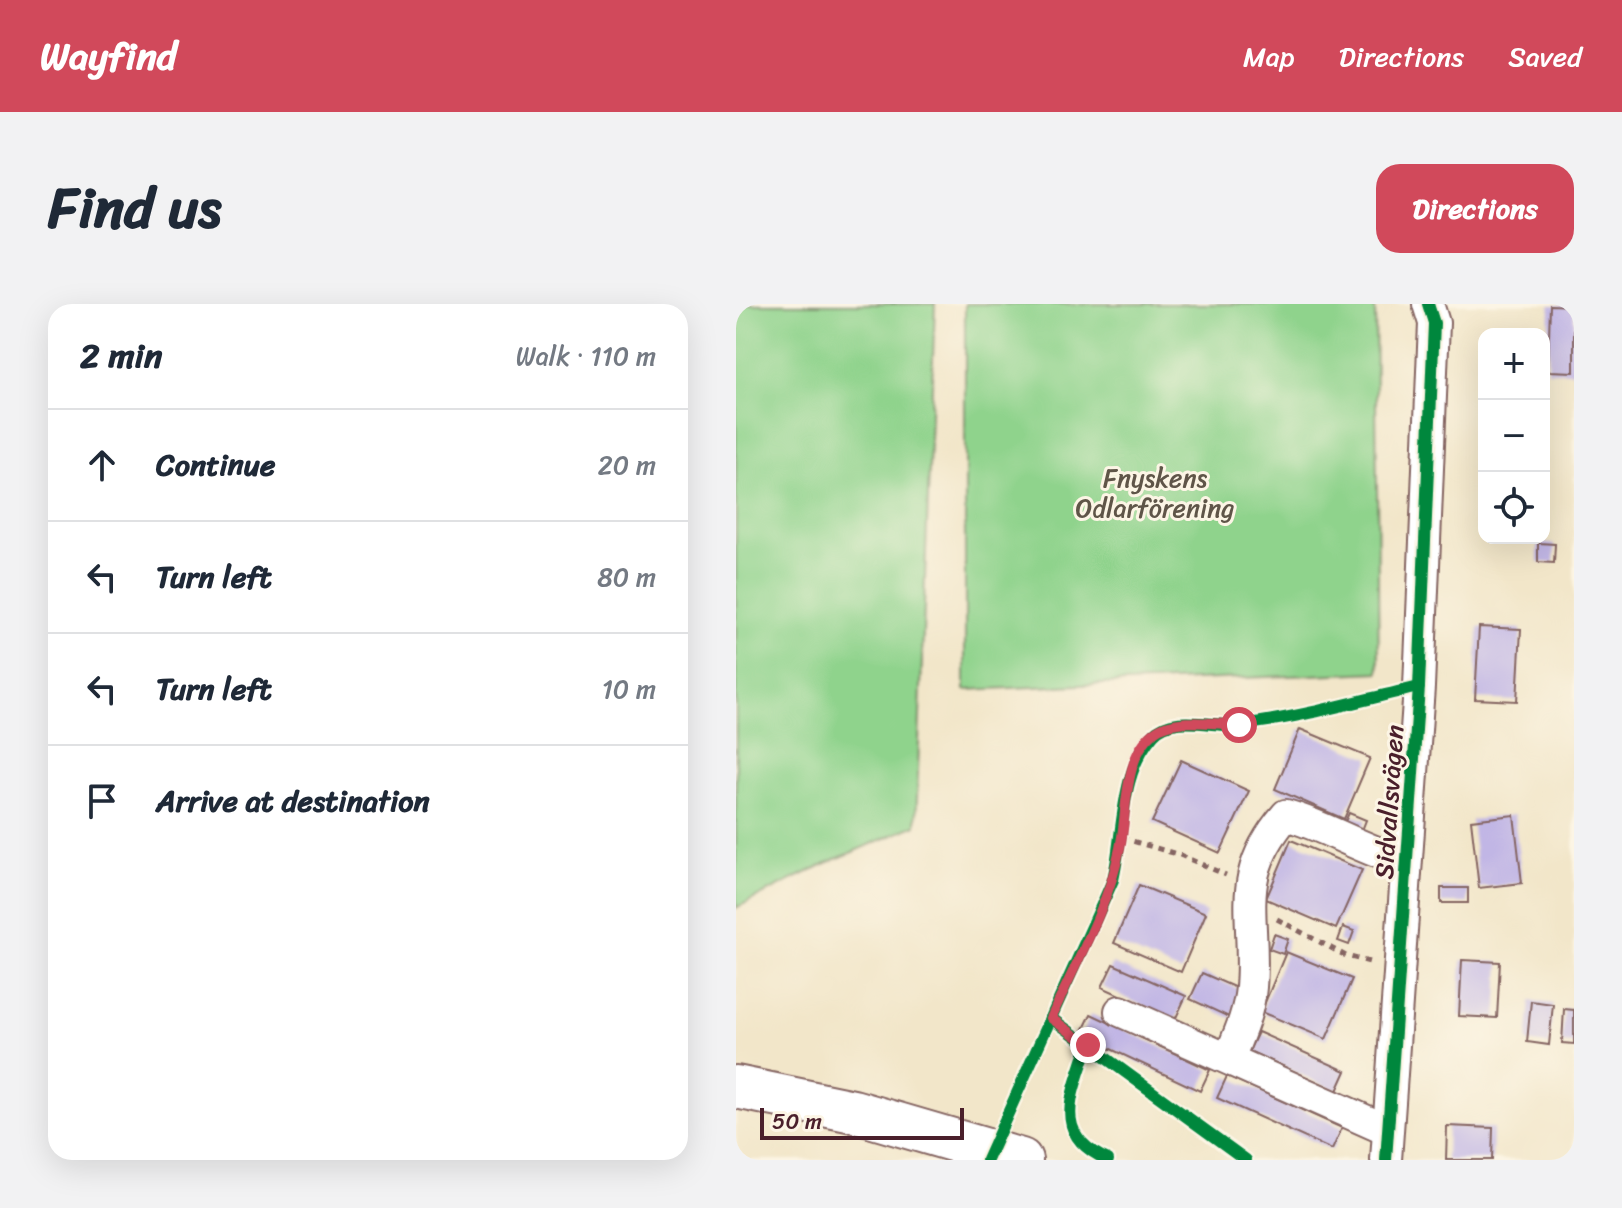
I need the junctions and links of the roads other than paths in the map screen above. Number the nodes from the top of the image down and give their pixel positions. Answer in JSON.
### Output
{"nodes":[{"id":1,"x":1428,"y":304,"type":"edge"},
{"id":2,"x":1406,"y":862,"type":"junction"},
{"id":3,"x":1120,"y":1011,"type":"dead end"},
{"id":4,"x":1229,"y":1058,"type":"junction"},
{"id":5,"x":736,"y":1087,"type":"edge"},
{"id":6,"x":1387,"y":1145,"type":"edge"},
{"id":7,"x":1021,"y":1160,"type":"edge"}],
"edges":[{"from":1,"to":2,"type":"street","name":"Sidvallsvägen"},
{"from":2,"to":4,"type":"street","name":"Sidvallsvägen"},
{"from":2,"to":6,"type":"street","name":"Sidvallsvägen"},
{"from":3,"to":4,"type":"street","name":"Sidvallsvägen"},
{"from":4,"to":6,"type":"street","name":"Sidvallsvägen"},
{"from":5,"to":7,"type":"main road"}]}
